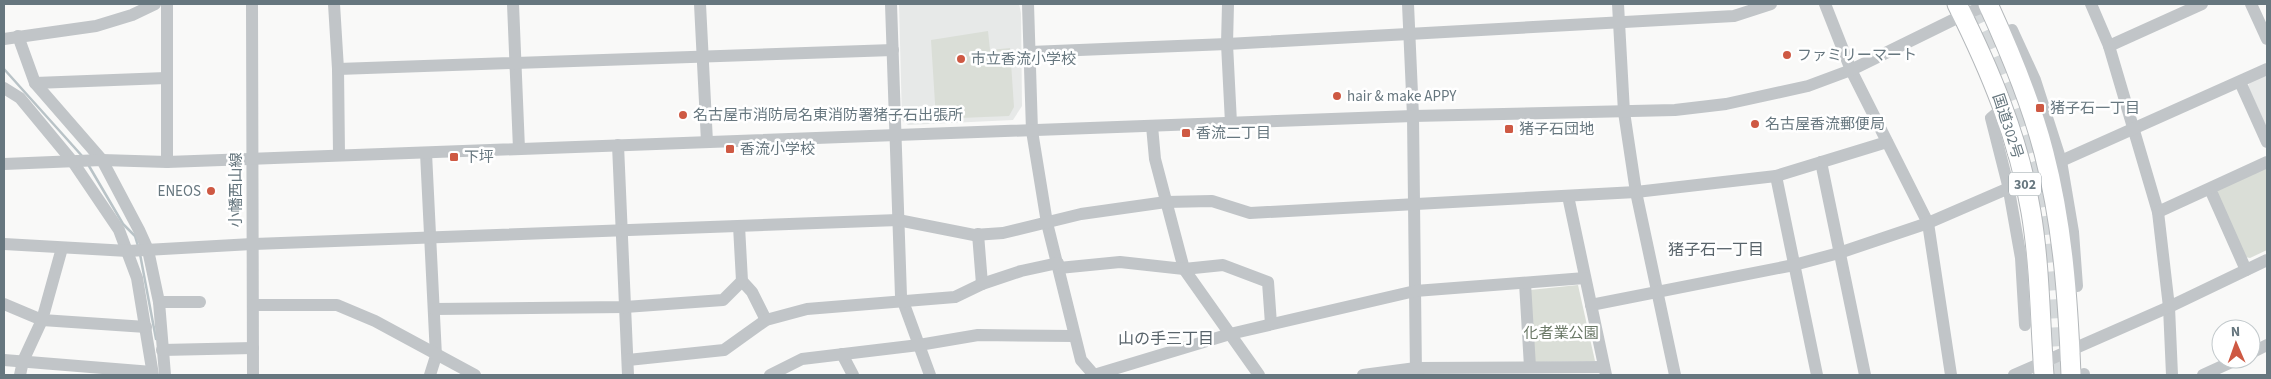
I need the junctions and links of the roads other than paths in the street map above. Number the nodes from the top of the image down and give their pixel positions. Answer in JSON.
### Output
{"nodes":[{"id":1,"x":155,"y":4,"type":"edge"},
{"id":2,"x":167,"y":4,"type":"edge"},
{"id":3,"x":252,"y":4,"type":"edge"},
{"id":4,"x":334,"y":4,"type":"edge"},
{"id":5,"x":513,"y":4,"type":"edge"},
{"id":6,"x":700,"y":4,"type":"edge"},
{"id":7,"x":892,"y":4,"type":"edge"},
{"id":8,"x":1028,"y":4,"type":"edge"},
{"id":9,"x":1228,"y":4,"type":"edge"},
{"id":10,"x":1408,"y":4,"type":"edge"},
{"id":11,"x":1618,"y":4,"type":"edge"},
{"id":12,"x":1771,"y":4,"type":"edge"},
{"id":13,"x":1824,"y":4,"type":"edge"},
{"id":14,"x":1989,"y":4,"type":"edge"},
{"id":15,"x":2091,"y":4,"type":"edge"},
{"id":16,"x":2202,"y":4,"type":"edge"},
{"id":17,"x":2251,"y":4,"type":"edge"},
{"id":18,"x":1960,"y":9,"type":"edge"},
{"id":19,"x":1619,"y":22,"type":"junction"},
{"id":20,"x":2012,"y":30,"type":"dead end"},
{"id":21,"x":1410,"y":34,"type":"junction"},
{"id":22,"x":18,"y":36,"type":"junction"},
{"id":23,"x":4,"y":39,"type":"edge"},
{"id":24,"x":2267,"y":39,"type":"edge"},
{"id":25,"x":1227,"y":44,"type":"junction"},
{"id":26,"x":2109,"y":46,"type":"junction"},
{"id":27,"x":893,"y":50,"type":"junction"},
{"id":28,"x":1030,"y":52,"type":"junction"},
{"id":29,"x":704,"y":56,"type":"junction"},
{"id":30,"x":516,"y":63,"type":"junction"},
{"id":31,"x":2021,"y":63,"type":"junction"},
{"id":32,"x":338,"y":69,"type":"junction"},
{"id":33,"x":2267,"y":69,"type":"edge"},
{"id":34,"x":1852,"y":70,"type":"junction"},
{"id":35,"x":166,"y":78,"type":"junction"},
{"id":36,"x":2240,"y":82,"type":"junction"},
{"id":37,"x":35,"y":83,"type":"junction"},
{"id":38,"x":4,"y":88,"type":"edge"},
{"id":39,"x":2003,"y":108,"type":"junction"},
{"id":40,"x":1624,"y":112,"type":"junction"},
{"id":41,"x":1413,"y":116,"type":"junction"},
{"id":42,"x":1231,"y":123,"type":"junction"},
{"id":43,"x":1152,"y":126,"type":"junction"},
{"id":44,"x":2135,"y":130,"type":"junction"},
{"id":45,"x":1032,"y":131,"type":"junction"},
{"id":46,"x":897,"y":136,"type":"junction"},
{"id":47,"x":707,"y":142,"type":"junction"},
{"id":48,"x":1887,"y":142,"type":"junction"},
{"id":49,"x":2267,"y":142,"type":"edge"},
{"id":50,"x":618,"y":146,"type":"junction"},
{"id":51,"x":519,"y":149,"type":"junction"},
{"id":52,"x":426,"y":153,"type":"junction"},
{"id":53,"x":339,"y":154,"type":"junction"},
{"id":54,"x":252,"y":158,"type":"junction"},
{"id":55,"x":102,"y":160,"type":"junction"},
{"id":56,"x":2061,"y":161,"type":"junction"},
{"id":57,"x":73,"y":162,"type":"junction"},
{"id":58,"x":167,"y":162,"type":"junction"},
{"id":59,"x":1821,"y":162,"type":"junction"},
{"id":60,"x":2267,"y":162,"type":"edge"},
{"id":61,"x":4,"y":164,"type":"edge"},
{"id":62,"x":1776,"y":176,"type":"junction"},
{"id":63,"x":2009,"y":188,"type":"junction"},
{"id":64,"x":2210,"y":189,"type":"junction"},
{"id":65,"x":1636,"y":192,"type":"junction"},
{"id":66,"x":1568,"y":196,"type":"junction"},
{"id":67,"x":1166,"y":202,"type":"junction"},
{"id":68,"x":1414,"y":204,"type":"junction"},
{"id":69,"x":2158,"y":212,"type":"junction"},
{"id":70,"x":898,"y":220,"type":"junction"},
{"id":71,"x":1048,"y":223,"type":"junction"},
{"id":72,"x":1928,"y":223,"type":"junction"},
{"id":73,"x":739,"y":226,"type":"junction"},
{"id":74,"x":622,"y":230,"type":"junction"},
{"id":75,"x":978,"y":234,"type":"junction"},
{"id":76,"x":430,"y":237,"type":"junction"},
{"id":77,"x":4,"y":244,"type":"edge"},
{"id":78,"x":252,"y":244,"type":"junction"},
{"id":79,"x":2068,"y":244,"type":"junction"},
{"id":80,"x":62,"y":248,"type":"junction"},
{"id":81,"x":148,"y":250,"type":"junction"},
{"id":82,"x":128,"y":251,"type":"junction"},
{"id":83,"x":1839,"y":253,"type":"junction"},
{"id":84,"x":2267,"y":260,"type":"edge"},
{"id":85,"x":2022,"y":264,"type":"junction"},
{"id":86,"x":1794,"y":265,"type":"junction"},
{"id":87,"x":1058,"y":266,"type":"junction"},
{"id":88,"x":1184,"y":269,"type":"junction"},
{"id":89,"x":2246,"y":270,"type":"junction"},
{"id":90,"x":2038,"y":273,"type":"junction"},
{"id":91,"x":1586,"y":278,"type":"junction"},
{"id":92,"x":742,"y":281,"type":"junction"},
{"id":93,"x":1524,"y":283,"type":"junction"},
{"id":94,"x":982,"y":284,"type":"junction"},
{"id":95,"x":2078,"y":286,"type":"dead end"},
{"id":96,"x":1415,"y":291,"type":"junction"},
{"id":97,"x":1657,"y":292,"type":"junction"},
{"id":98,"x":159,"y":302,"type":"junction"},
{"id":99,"x":200,"y":302,"type":"dead end"},
{"id":100,"x":903,"y":302,"type":"junction"},
{"id":101,"x":4,"y":304,"type":"edge"},
{"id":102,"x":252,"y":305,"type":"junction"},
{"id":103,"x":1591,"y":305,"type":"junction"},
{"id":104,"x":625,"y":307,"type":"junction"},
{"id":105,"x":2169,"y":307,"type":"junction"},
{"id":106,"x":434,"y":309,"type":"junction"},
{"id":107,"x":42,"y":320,"type":"junction"},
{"id":108,"x":766,"y":320,"type":"junction"},
{"id":109,"x":1271,"y":324,"type":"junction"},
{"id":110,"x":2025,"y":326,"type":"dead end"},
{"id":111,"x":146,"y":327,"type":"junction"},
{"id":112,"x":1230,"y":334,"type":"junction"},
{"id":113,"x":1074,"y":336,"type":"junction"},
{"id":114,"x":919,"y":345,"type":"junction"},
{"id":115,"x":253,"y":348,"type":"junction"},
{"id":116,"x":2070,"y":349,"type":"junction"},
{"id":117,"x":162,"y":350,"type":"junction"},
{"id":118,"x":842,"y":354,"type":"junction"},
{"id":119,"x":436,"y":356,"type":"junction"},
{"id":120,"x":4,"y":360,"type":"edge"},
{"id":121,"x":628,"y":360,"type":"junction"},
{"id":122,"x":23,"y":361,"type":"junction"},
{"id":123,"x":1530,"y":367,"type":"junction"},
{"id":124,"x":2043,"y":368,"type":"edge"},
{"id":125,"x":2217,"y":369,"type":"edge"},
{"id":126,"x":1605,"y":371,"type":"edge"},
{"id":127,"x":1416,"y":372,"type":"edge"},
{"id":128,"x":153,"y":374,"type":"edge"},
{"id":129,"x":20,"y":375,"type":"edge"},
{"id":130,"x":165,"y":375,"type":"edge"},
{"id":131,"x":253,"y":375,"type":"edge"},
{"id":132,"x":430,"y":375,"type":"edge"},
{"id":133,"x":475,"y":375,"type":"edge"},
{"id":134,"x":628,"y":375,"type":"edge"},
{"id":135,"x":770,"y":375,"type":"edge"},
{"id":136,"x":853,"y":375,"type":"edge"},
{"id":137,"x":930,"y":375,"type":"edge"},
{"id":138,"x":1094,"y":375,"type":"edge"},
{"id":139,"x":1259,"y":375,"type":"edge"},
{"id":140,"x":1363,"y":375,"type":"edge"},
{"id":141,"x":1675,"y":375,"type":"edge"},
{"id":142,"x":1817,"y":375,"type":"edge"},
{"id":143,"x":1866,"y":375,"type":"edge"},
{"id":144,"x":1950,"y":375,"type":"edge"},
{"id":145,"x":2014,"y":375,"type":"edge"},
{"id":146,"x":2080,"y":375,"type":"edge"},
{"id":147,"x":2172,"y":375,"type":"edge"},
{"id":148,"x":2204,"y":375,"type":"edge"}],
"edges":[{"from":1,"to":22,"type":"street"},
{"from":2,"to":35,"type":"street"},
{"from":3,"to":54,"type":"street","name":"小幡西山線"},
{"from":4,"to":32,"type":"street"},
{"from":5,"to":30,"type":"street"},
{"from":6,"to":29,"type":"street"},
{"from":7,"to":27,"type":"street"},
{"from":8,"to":28,"type":"street"},
{"from":9,"to":25,"type":"street"},
{"from":10,"to":21,"type":"street"},
{"from":11,"to":19,"type":"street"},
{"from":12,"to":19,"type":"street"},
{"from":13,"to":34,"type":"street"},
{"from":14,"to":18,"type":"street"},
{"from":14,"to":31,"type":"highway","name":"国道302号","number":"302"},
{"from":15,"to":26,"type":"street"},
{"from":16,"to":26,"type":"street"},
{"from":17,"to":24,"type":"street"},
{"from":18,"to":34,"type":"street"},
{"from":18,"to":39,"type":"highway","name":"国道302号","number":"302"},
{"from":19,"to":21,"type":"street"},
{"from":19,"to":40,"type":"street"},
{"from":20,"to":31,"type":"street"},
{"from":21,"to":25,"type":"street"},
{"from":21,"to":41,"type":"street"},
{"from":22,"to":23,"type":"street"},
{"from":22,"to":37,"type":"street"},
{"from":25,"to":28,"type":"street"},
{"from":25,"to":42,"type":"street"},
{"from":26,"to":44,"type":"street"},
{"from":27,"to":29,"type":"street"},
{"from":27,"to":46,"type":"street"},
{"from":28,"to":45,"type":"street"},
{"from":29,"to":30,"type":"street"},
{"from":29,"to":47,"type":"street"},
{"from":30,"to":32,"type":"street"},
{"from":30,"to":51,"type":"street"},
{"from":31,"to":56,"type":"street"},
{"from":31,"to":79,"type":"highway","name":"国道302号","number":"302"},
{"from":32,"to":53,"type":"street"},
{"from":33,"to":36,"type":"street"},
{"from":34,"to":40,"type":"street"},
{"from":34,"to":48,"type":"street"},
{"from":35,"to":37,"type":"street"},
{"from":35,"to":58,"type":"street"},
{"from":36,"to":44,"type":"street"},
{"from":36,"to":49,"type":"street"},
{"from":37,"to":55,"type":"street"},
{"from":38,"to":57,"type":"street"},
{"from":39,"to":63,"type":"street"},
{"from":39,"to":90,"type":"highway","name":"国道302号","number":"302"},
{"from":40,"to":41,"type":"street"},
{"from":40,"to":65,"type":"street"},
{"from":41,"to":42,"type":"street"},
{"from":41,"to":68,"type":"street"},
{"from":42,"to":43,"type":"street"},
{"from":43,"to":45,"type":"street"},
{"from":43,"to":67,"type":"street"},
{"from":44,"to":56,"type":"street"},
{"from":44,"to":69,"type":"street"},
{"from":45,"to":46,"type":"street"},
{"from":45,"to":71,"type":"street"},
{"from":46,"to":47,"type":"street"},
{"from":46,"to":70,"type":"street"},
{"from":47,"to":50,"type":"street"},
{"from":48,"to":59,"type":"street"},
{"from":48,"to":72,"type":"street"},
{"from":50,"to":51,"type":"street"},
{"from":50,"to":74,"type":"street"},
{"from":51,"to":52,"type":"street"},
{"from":52,"to":53,"type":"street"},
{"from":52,"to":76,"type":"street"},
{"from":53,"to":54,"type":"street"},
{"from":54,"to":58,"type":"street"},
{"from":54,"to":78,"type":"street","name":"小幡西山線"},
{"from":55,"to":57,"type":"street"},
{"from":55,"to":58,"type":"street"},
{"from":55,"to":81,"type":"street"},
{"from":56,"to":79,"type":"street"},
{"from":57,"to":61,"type":"street"},
{"from":57,"to":82,"type":"street"},
{"from":59,"to":62,"type":"street"},
{"from":59,"to":83,"type":"street"},
{"from":60,"to":64,"type":"street"},
{"from":62,"to":65,"type":"street"},
{"from":62,"to":86,"type":"street"},
{"from":63,"to":72,"type":"street"},
{"from":63,"to":85,"type":"street"},
{"from":64,"to":69,"type":"street"},
{"from":64,"to":89,"type":"street"},
{"from":65,"to":66,"type":"street"},
{"from":65,"to":97,"type":"street"},
{"from":66,"to":68,"type":"street"},
{"from":66,"to":91,"type":"street"},
{"from":67,"to":68,"type":"street"},
{"from":67,"to":71,"type":"street"},
{"from":67,"to":88,"type":"street"},
{"from":68,"to":96,"type":"street"},
{"from":69,"to":105,"type":"street"},
{"from":70,"to":73,"type":"street"},
{"from":70,"to":75,"type":"street"},
{"from":70,"to":100,"type":"street"},
{"from":71,"to":75,"type":"street"},
{"from":71,"to":87,"type":"street"},
{"from":72,"to":83,"type":"street"},
{"from":72,"to":144,"type":"street"},
{"from":73,"to":74,"type":"street"},
{"from":73,"to":92,"type":"street"},
{"from":74,"to":76,"type":"street"},
{"from":74,"to":104,"type":"street"},
{"from":75,"to":94,"type":"street"},
{"from":76,"to":78,"type":"street"},
{"from":76,"to":106,"type":"street"},
{"from":77,"to":80,"type":"street"},
{"from":78,"to":81,"type":"street"},
{"from":78,"to":102,"type":"street","name":"小幡西山線"},
{"from":79,"to":95,"type":"street"},
{"from":79,"to":116,"type":"highway","name":"国道302号","number":"302"},
{"from":80,"to":82,"type":"street"},
{"from":80,"to":107,"type":"street"},
{"from":81,"to":82,"type":"street"},
{"from":81,"to":98,"type":"street"},
{"from":82,"to":111,"type":"street"},
{"from":83,"to":86,"type":"street"},
{"from":83,"to":143,"type":"street"},
{"from":84,"to":89,"type":"street"},
{"from":85,"to":90,"type":"street"},
{"from":85,"to":110,"type":"street"},
{"from":86,"to":97,"type":"street"},
{"from":86,"to":142,"type":"street"},
{"from":87,"to":88,"type":"street"},
{"from":87,"to":94,"type":"street"},
{"from":87,"to":113,"type":"street"},
{"from":88,"to":109,"type":"street"},
{"from":88,"to":112,"type":"street"},
{"from":89,"to":105,"type":"street"},
{"from":90,"to":124,"type":"highway","name":"国道302号","number":"302"},
{"from":91,"to":93,"type":"street"},
{"from":91,"to":103,"type":"street"},
{"from":92,"to":104,"type":"street"},
{"from":92,"to":108,"type":"street"},
{"from":93,"to":96,"type":"street"},
{"from":93,"to":123,"type":"street"},
{"from":94,"to":100,"type":"street"},
{"from":96,"to":109,"type":"street"},
{"from":96,"to":127,"type":"street"},
{"from":97,"to":103,"type":"street"},
{"from":97,"to":141,"type":"street"},
{"from":98,"to":99,"type":"street"},
{"from":98,"to":117,"type":"street"},
{"from":100,"to":108,"type":"street"},
{"from":100,"to":114,"type":"street"},
{"from":101,"to":107,"type":"street"},
{"from":102,"to":115,"type":"street","name":"小幡西山線"},
{"from":102,"to":119,"type":"street"},
{"from":103,"to":126,"type":"street"},
{"from":104,"to":106,"type":"street"},
{"from":104,"to":121,"type":"street"},
{"from":105,"to":116,"type":"street"},
{"from":105,"to":147,"type":"street"},
{"from":106,"to":119,"type":"street"},
{"from":107,"to":111,"type":"street"},
{"from":107,"to":122,"type":"street"},
{"from":108,"to":121,"type":"street"},
{"from":109,"to":112,"type":"street"},
{"from":111,"to":128,"type":"street"},
{"from":112,"to":138,"type":"street"},
{"from":112,"to":139,"type":"street"},
{"from":113,"to":114,"type":"street"},
{"from":113,"to":138,"type":"street"},
{"from":114,"to":118,"type":"street"},
{"from":114,"to":137,"type":"street"},
{"from":115,"to":117,"type":"street"},
{"from":115,"to":131,"type":"street","name":"小幡西山線"},
{"from":116,"to":124,"type":"street"},
{"from":116,"to":146,"type":"highway","name":"国道302号","number":"302"},
{"from":117,"to":130,"type":"street"},
{"from":118,"to":135,"type":"street"},
{"from":118,"to":136,"type":"street"},
{"from":119,"to":132,"type":"street"},
{"from":119,"to":133,"type":"street"},
{"from":120,"to":122,"type":"street"},
{"from":121,"to":134,"type":"street"},
{"from":122,"to":128,"type":"street"},
{"from":122,"to":129,"type":"street"},
{"from":123,"to":126,"type":"street"},
{"from":123,"to":127,"type":"street"},
{"from":124,"to":145,"type":"street"},
{"from":125,"to":148,"type":"street"},
{"from":127,"to":140,"type":"street"}]}
